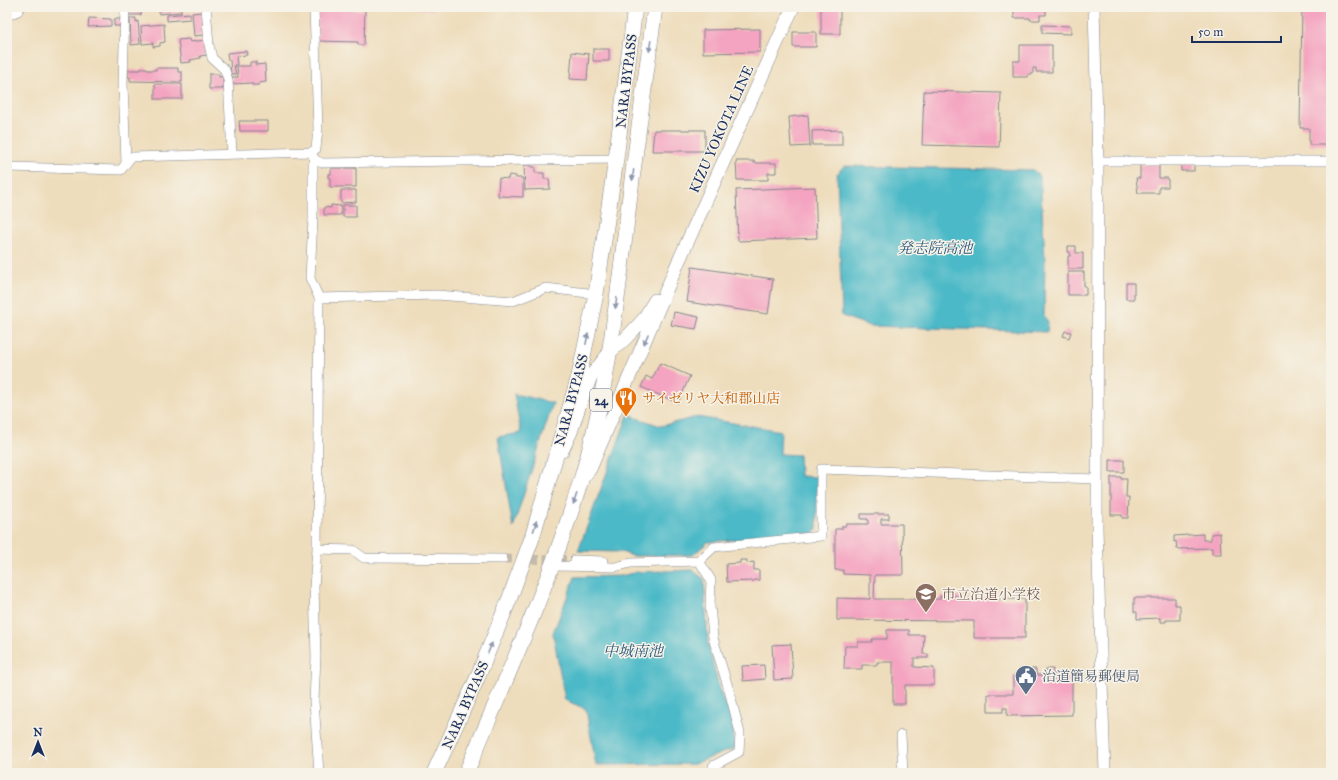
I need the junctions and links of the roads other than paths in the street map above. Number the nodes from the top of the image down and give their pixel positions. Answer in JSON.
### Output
{"nodes":[{"id":1,"x":20,"y":7,"type":"edge"},
{"id":2,"x":125,"y":7,"type":"edge"},
{"id":3,"x":206,"y":7,"type":"edge"},
{"id":4,"x":314,"y":7,"type":"edge"},
{"id":5,"x":635,"y":7,"type":"edge"},
{"id":6,"x":655,"y":7,"type":"edge"},
{"id":7,"x":793,"y":7,"type":"edge"},
{"id":8,"x":1094,"y":7,"type":"edge"},
{"id":9,"x":7,"y":16,"type":"edge"},
{"id":10,"x":232,"y":154,"type":"junction"},
{"id":11,"x":313,"y":156,"type":"junction"},
{"id":12,"x":616,"y":159,"type":"junction"},
{"id":13,"x":1098,"y":161,"type":"junction"},
{"id":14,"x":1331,"y":161,"type":"edge"},
{"id":15,"x":126,"y":163,"type":"junction"},
{"id":16,"x":7,"y":167,"type":"edge"},
{"id":17,"x":678,"y":264,"type":"junction"},
{"id":18,"x":596,"y":294,"type":"junction"},
{"id":19,"x":319,"y":298,"type":"junction"},
{"id":20,"x":609,"y":354,"type":"junction"},
{"id":21,"x":552,"y":471,"type":"junction"},
{"id":22,"x":1096,"y":479,"type":"junction"},
{"id":23,"x":582,"y":480,"type":"junction"},
{"id":24,"x":317,"y":549,"type":"junction"},
{"id":25,"x":503,"y":558,"type":"tunnel mouth"},
{"id":26,"x":575,"y":560,"type":"tunnel mouth"},
{"id":27,"x":699,"y":561,"type":"junction"},
{"id":28,"x":631,"y":563,"type":"junction"},
{"id":29,"x":552,"y":566,"type":"junction"},
{"id":30,"x":901,"y":735,"type":"dead end"},
{"id":31,"x":319,"y":773,"type":"edge"},
{"id":32,"x":434,"y":773,"type":"edge"},
{"id":33,"x":466,"y":773,"type":"edge"},
{"id":34,"x":714,"y":773,"type":"edge"},
{"id":35,"x":903,"y":773,"type":"edge"},
{"id":36,"x":1105,"y":773,"type":"edge"}],
"edges":[{"from":1,"to":9,"type":"street"},
{"from":2,"to":15,"type":"street"},
{"from":3,"to":10,"type":"street"},
{"from":4,"to":11,"type":"street"},
{"from":5,"to":12,"type":"highway","name":"NARA BYPASS","number":"24"},
{"from":6,"to":20,"type":"highway","name":"NARA BYPASS","number":"24","one_way":true},
{"from":7,"to":17,"type":"main road","name":"KIZU YOKOTA LINE"},
{"from":8,"to":13,"type":"street"},
{"from":10,"to":11,"type":"street"},
{"from":10,"to":15,"type":"street"},
{"from":11,"to":12,"type":"street"},
{"from":11,"to":19,"type":"street"},
{"from":12,"to":18,"type":"highway","name":"NARA BYPASS","number":"24"},
{"from":13,"to":14,"type":"street"},
{"from":13,"to":22,"type":"street"},
{"from":15,"to":16,"type":"street"},
{"from":17,"to":20,"type":"main road","name":"KIZU YOKOTA LINE"},
{"from":17,"to":23,"type":"main road","name":"KIZU YOKOTA LINE","one_way":true},
{"from":18,"to":19,"type":"street"},
{"from":21,"to":18,"type":"highway","name":"NARA BYPASS","number":"24","one_way":true},
{"from":19,"to":24,"type":"street"},
{"from":20,"to":21,"type":"main road","name":"KIZU YOKOTA LINE"},
{"from":20,"to":23,"type":"highway","name":"NARA BYPASS","number":"24"},
{"from":32,"to":21,"type":"highway","name":"NARA BYPASS","number":"24","one_way":true},
{"from":22,"to":27,"type":"street"},
{"from":22,"to":36,"type":"street"},
{"from":23,"to":29,"type":"highway","name":"NARA BYPASS","number":"24","one_way":true},
{"from":24,"to":25,"type":"street"},
{"from":24,"to":31,"type":"street"},
{"from":26,"to":28,"type":"street"},
{"from":27,"to":28,"type":"street"},
{"from":27,"to":34,"type":"street"},
{"from":28,"to":29,"type":"street"},
{"from":29,"to":33,"type":"highway","name":"NARA BYPASS","number":"24"},
{"from":30,"to":35,"type":"street"}]}
